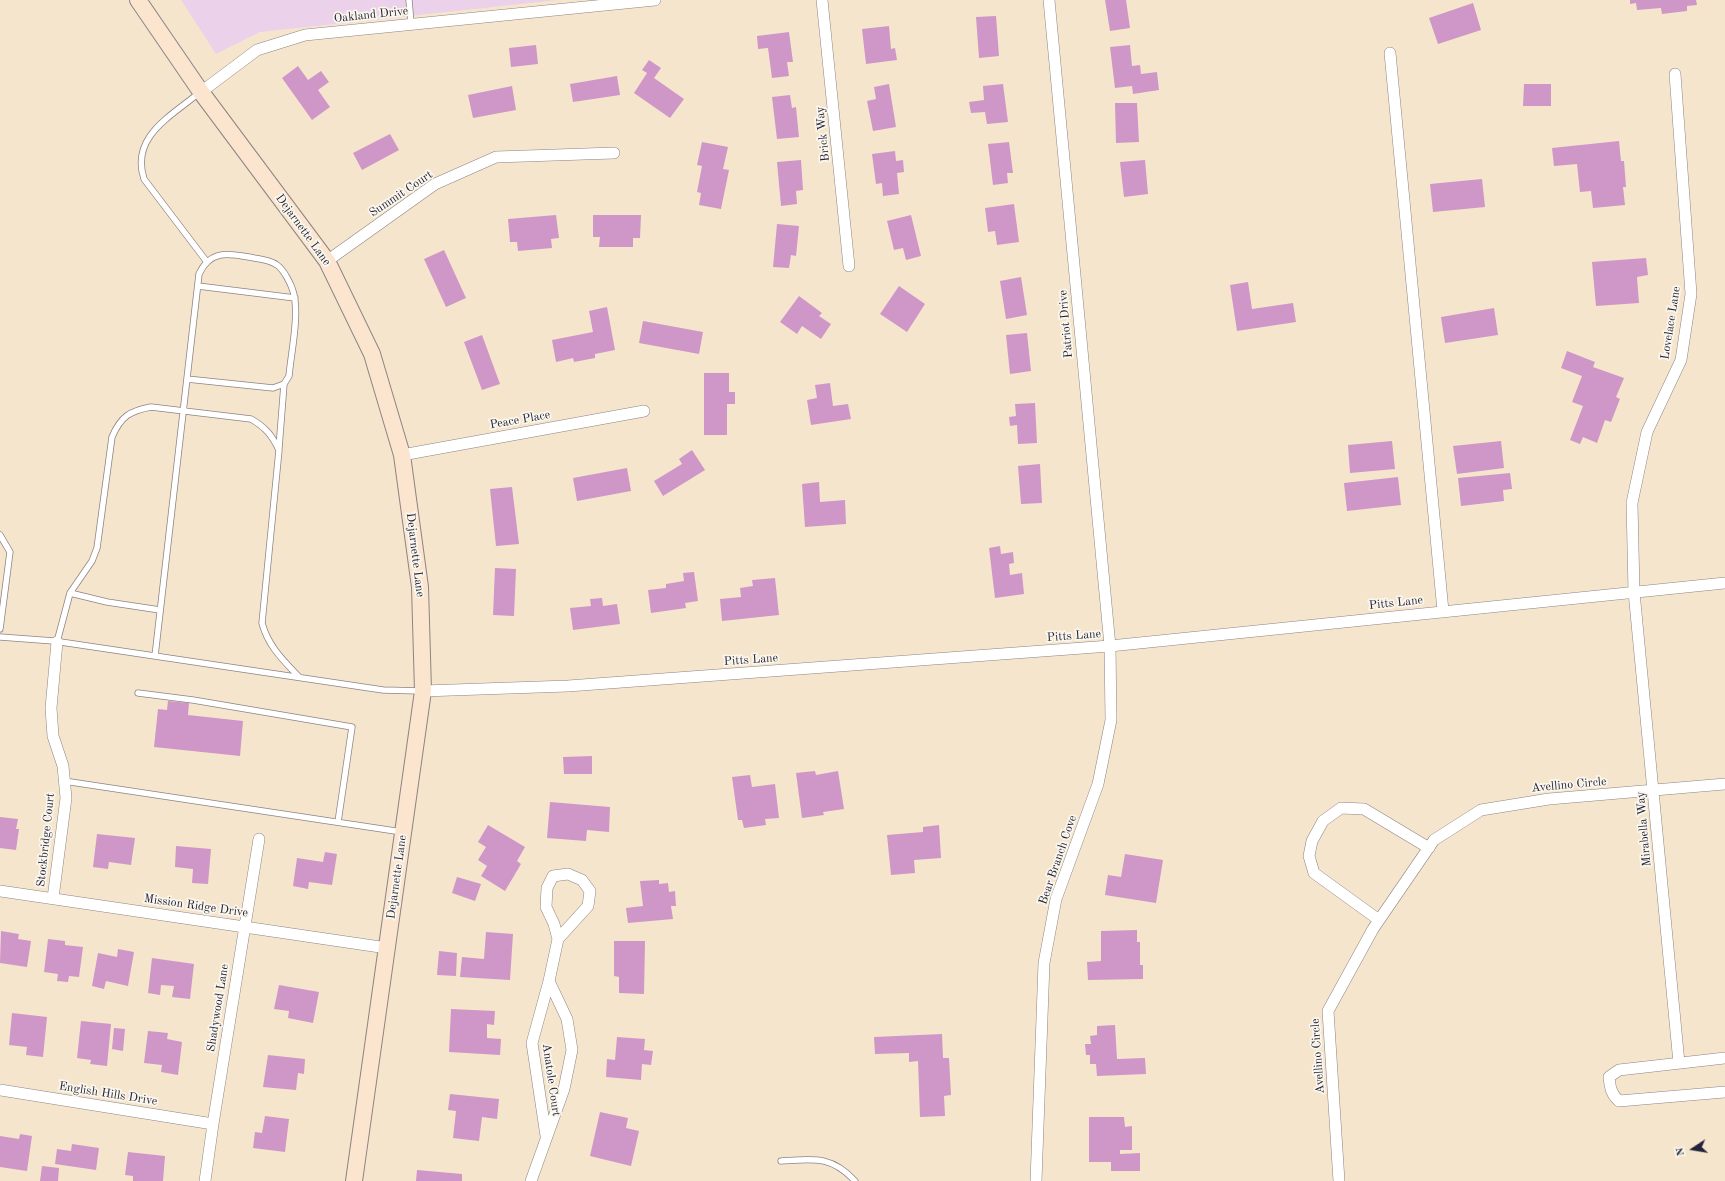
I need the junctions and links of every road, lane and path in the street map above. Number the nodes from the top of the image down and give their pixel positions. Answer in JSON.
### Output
{"nodes":[{"id":1,"x":138,"y":0,"type":"edge"},
{"id":2,"x":409,"y":0,"type":"edge"},
{"id":3,"x":655,"y":0,"type":"edge"},
{"id":4,"x":822,"y":0,"type":"edge"},
{"id":5,"x":1049,"y":0,"type":"edge"},
{"id":6,"x":411,"y":24,"type":"junction"},
{"id":7,"x":1390,"y":53,"type":"dead end"},
{"id":8,"x":1675,"y":74,"type":"dead end"},
{"id":9,"x":201,"y":92,"type":"junction"},
{"id":10,"x":614,"y":153,"type":"dead end"},
{"id":11,"x":327,"y":261,"type":"junction"},
{"id":12,"x":207,"y":262,"type":"junction"},
{"id":13,"x":849,"y":266,"type":"dead end"},
{"id":14,"x":198,"y":286,"type":"junction"},
{"id":15,"x":295,"y":298,"type":"junction"},
{"id":16,"x":188,"y":379,"type":"junction"},
{"id":17,"x":284,"y":384,"type":"junction"},
{"id":18,"x":644,"y":410,"type":"dead end"},
{"id":19,"x":184,"y":411,"type":"junction"},
{"id":20,"x":279,"y":450,"type":"junction"},
{"id":21,"x":402,"y":454,"type":"junction"},
{"id":22,"x":0,"y":535,"type":"edge"},
{"id":23,"x":1725,"y":583,"type":"edge"},
{"id":24,"x":1634,"y":592,"type":"junction"},
{"id":25,"x":70,"y":593,"type":"junction"},
{"id":26,"x":160,"y":610,"type":"junction"},
{"id":27,"x":1443,"y":611,"type":"junction"},
{"id":28,"x":0,"y":629,"type":"edge"},
{"id":29,"x":0,"y":637,"type":"edge"},
{"id":30,"x":57,"y":642,"type":"junction"},
{"id":31,"x":1110,"y":646,"type":"junction"},
{"id":32,"x":155,"y":656,"type":"junction"},
{"id":33,"x":299,"y":677,"type":"junction"},
{"id":34,"x":424,"y":691,"type":"junction"},
{"id":35,"x":138,"y":693,"type":"dead end"},
{"id":36,"x":64,"y":781,"type":"junction"},
{"id":37,"x":1725,"y":784,"type":"edge"},
{"id":38,"x":1653,"y":791,"type":"junction"},
{"id":39,"x":338,"y":822,"type":"junction"},
{"id":40,"x":404,"y":832,"type":"junction"},
{"id":41,"x":259,"y":839,"type":"dead end"},
{"id":42,"x":1429,"y":848,"type":"junction"},
{"id":43,"x":0,"y":891,"type":"edge"},
{"id":44,"x":53,"y":898,"type":"junction"},
{"id":45,"x":1379,"y":920,"type":"junction"},
{"id":46,"x":245,"y":927,"type":"junction"},
{"id":47,"x":558,"y":939,"type":"junction"},
{"id":48,"x":387,"y":948,"type":"junction"},
{"id":49,"x":549,"y":981,"type":"junction"},
{"id":50,"x":1725,"y":1058,"type":"edge"},
{"id":51,"x":1679,"y":1063,"type":"junction"},
{"id":52,"x":0,"y":1090,"type":"edge"},
{"id":53,"x":1725,"y":1092,"type":"edge"},
{"id":54,"x":213,"y":1124,"type":"junction"},
{"id":55,"x":546,"y":1136,"type":"junction"},
{"id":56,"x":781,"y":1160,"type":"dead end"},
{"id":57,"x":205,"y":1181,"type":"edge"},
{"id":58,"x":354,"y":1181,"type":"edge"},
{"id":59,"x":532,"y":1181,"type":"edge"},
{"id":60,"x":855,"y":1181,"type":"edge"},
{"id":61,"x":1036,"y":1181,"type":"edge"},
{"id":62,"x":1339,"y":1181,"type":"edge"}],
"edges":[{"from":1,"to":9,"type":"main road","name":"Dejarnette Lane"},
{"from":2,"to":6,"type":"lane"},
{"from":3,"to":6,"type":"street","name":"Oakland Drive"},
{"from":4,"to":13,"type":"street","name":"Brick Way"},
{"from":5,"to":31,"type":"street","name":"Patriot Drive"},
{"from":6,"to":9,"type":"street","name":"Oakland Drive"},
{"from":7,"to":27,"type":"street"},
{"from":8,"to":24,"type":"street","name":"Lovelace Lane"},
{"from":9,"to":11,"type":"main road","name":"Dejarnette Lane"},
{"from":9,"to":12,"type":"lane"},
{"from":10,"to":11,"type":"street","name":"Summit Court"},
{"from":11,"to":21,"type":"main road","name":"Dejarnette Lane"},
{"from":12,"to":14,"type":"lane"},
{"from":12,"to":15,"type":"lane"},
{"from":14,"to":15,"type":"lane"},
{"from":14,"to":16,"type":"lane"},
{"from":15,"to":17,"type":"lane"},
{"from":16,"to":17,"type":"lane"},
{"from":16,"to":19,"type":"lane"},
{"from":17,"to":20,"type":"lane"},
{"from":18,"to":21,"type":"street","name":"Peace Place"},
{"from":19,"to":20,"type":"lane"},
{"from":19,"to":25,"type":"lane"},
{"from":19,"to":26,"type":"lane"},
{"from":20,"to":33,"type":"lane"},
{"from":21,"to":34,"type":"main road","name":"Dejarnette Lane"},
{"from":22,"to":28,"type":"lane"},
{"from":23,"to":24,"type":"street","name":"Pitts Lane"},
{"from":24,"to":27,"type":"street","name":"Pitts Lane"},
{"from":24,"to":38,"type":"street","name":"Mirabella Way"},
{"from":25,"to":26,"type":"lane"},
{"from":25,"to":30,"type":"lane"},
{"from":26,"to":32,"type":"lane"},
{"from":27,"to":31,"type":"street","name":"Pitts Lane"},
{"from":29,"to":30,"type":"lane"},
{"from":30,"to":32,"type":"lane"},
{"from":30,"to":36,"type":"street","name":"Stockbridge Court"},
{"from":31,"to":34,"type":"street","name":"Pitts Lane"},
{"from":31,"to":61,"type":"street","name":"Bear Branch Cove"},
{"from":32,"to":33,"type":"lane"},
{"from":33,"to":34,"type":"lane"},
{"from":34,"to":40,"type":"main road","name":"Dejarnette Lane"},
{"from":35,"to":39,"type":"lane"},
{"from":36,"to":39,"type":"lane"},
{"from":36,"to":44,"type":"street","name":"Stockbridge Court"},
{"from":37,"to":38,"type":"street","name":"Avellino Circle"},
{"from":38,"to":42,"type":"street","name":"Avellino Circle"},
{"from":38,"to":51,"type":"street","name":"Mirabella Way"},
{"from":39,"to":40,"type":"lane"},
{"from":40,"to":48,"type":"main road","name":"Dejarnette Lane"},
{"from":41,"to":46,"type":"street","name":"Shadywood Lane"},
{"from":42,"to":45,"type":"street","name":"Avellino Circle"},
{"from":42,"to":45,"type":"street"},
{"from":43,"to":44,"type":"street","name":"Mission Ridge Drive"},
{"from":44,"to":46,"type":"street","name":"Mission Ridge Drive"},
{"from":45,"to":62,"type":"street","name":"Avellino Circle"},
{"from":46,"to":48,"type":"street","name":"Mission Ridge Drive"},
{"from":46,"to":54,"type":"street","name":"Shadywood Lane"},
{"from":47,"to":47,"type":"street","name":"Anatole Court"},
{"from":47,"to":49,"type":"street","name":"Anatole Court"},
{"from":48,"to":58,"type":"main road","name":"Dejarnette Lane"},
{"from":49,"to":55,"type":"street","name":"Anatole Court"},
{"from":49,"to":55,"type":"street","name":"Anatole Court"},
{"from":50,"to":51,"type":"street"},
{"from":51,"to":53,"type":"street"},
{"from":52,"to":54,"type":"street","name":"English Hills Drive"},
{"from":54,"to":57,"type":"street","name":"Shadywood Lane"},
{"from":55,"to":59,"type":"street","name":"Anatole Court"},
{"from":56,"to":60,"type":"lane"}]}
